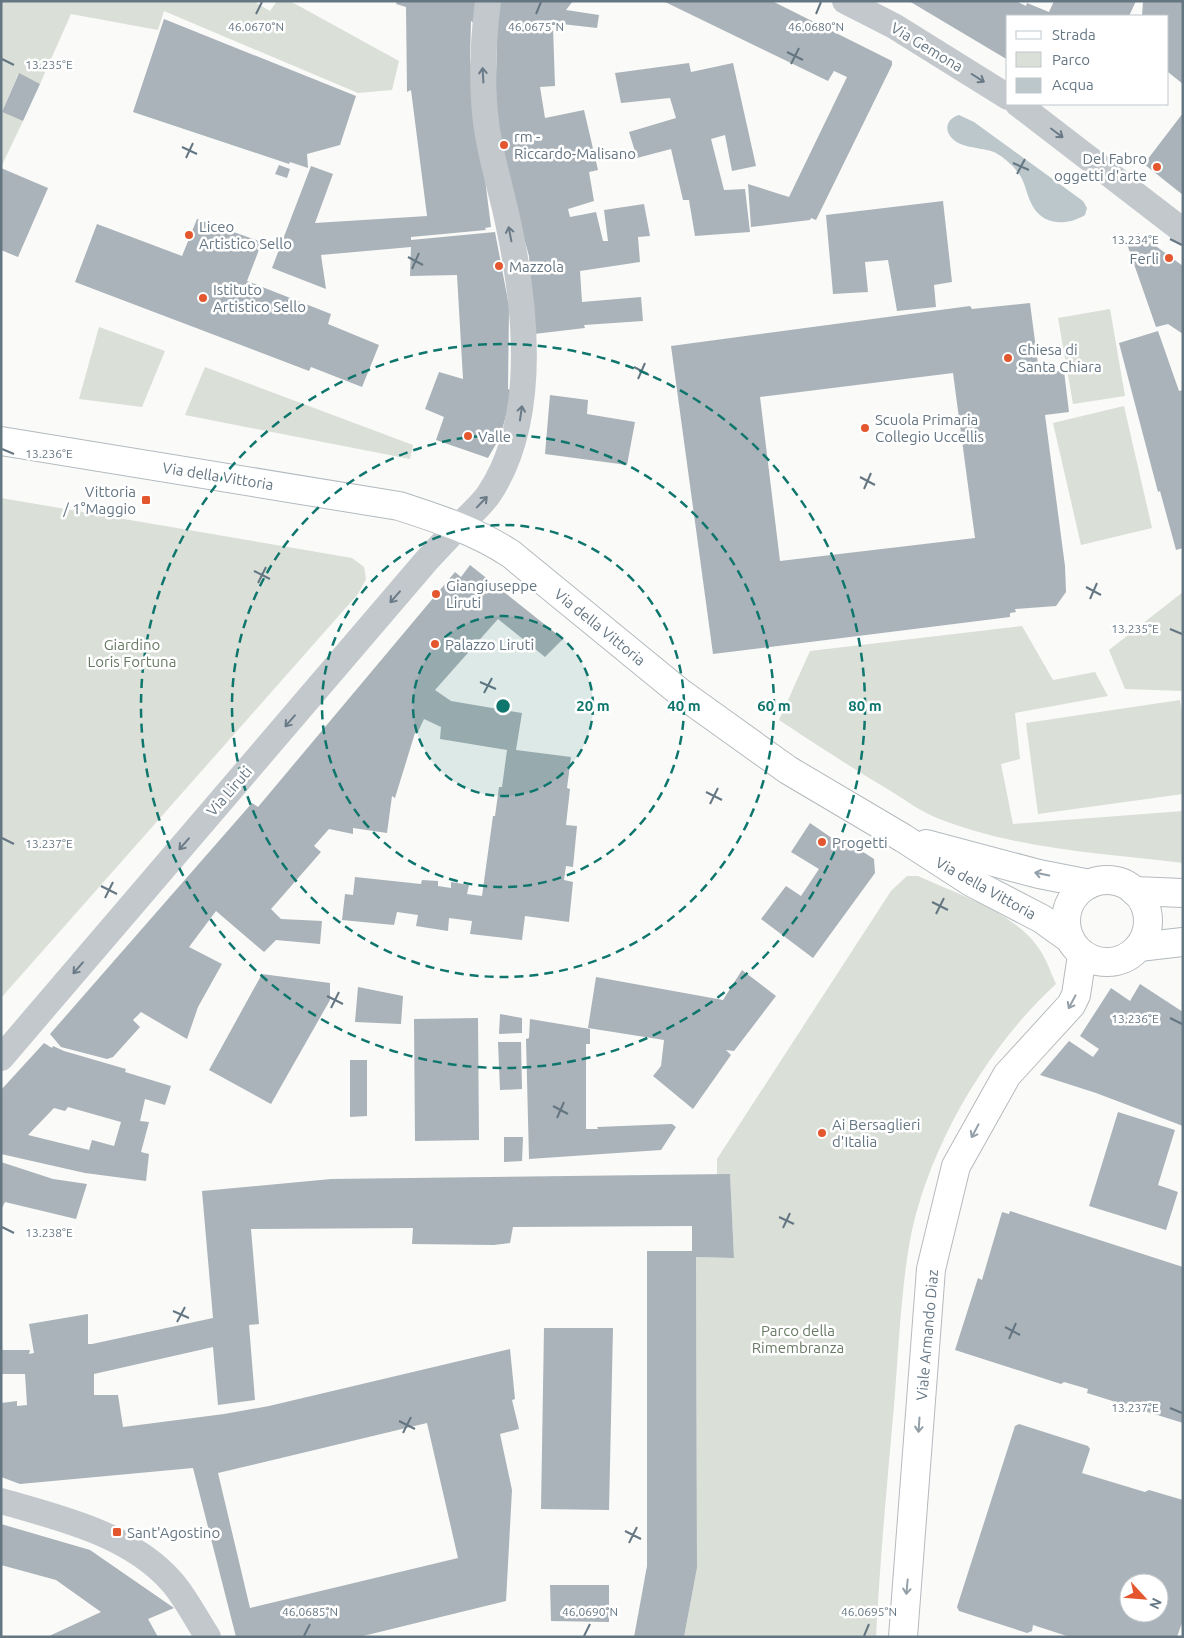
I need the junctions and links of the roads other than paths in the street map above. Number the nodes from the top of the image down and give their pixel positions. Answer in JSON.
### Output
{"nodes":[{"id":1,"x":488,"y":1,"type":"edge"},
{"id":2,"x":845,"y":1,"type":"edge"},
{"id":3,"x":1006,"y":96,"type":"edge"},
{"id":4,"x":1019,"y":105,"type":"edge"},
{"id":5,"x":1183,"y":231,"type":"edge"},
{"id":6,"x":1,"y":441,"type":"edge"},
{"id":7,"x":459,"y":526,"type":"junction"},
{"id":8,"x":903,"y":838,"type":"junction"},
{"id":9,"x":1090,"y":884,"type":"junction"},
{"id":10,"x":1134,"y":891,"type":"junction"},
{"id":11,"x":1183,"y":893,"type":"edge"},
{"id":12,"x":1183,"y":942,"type":"edge"},
{"id":13,"x":1076,"y":947,"type":"junction"},
{"id":14,"x":1140,"y":947,"type":"junction"},
{"id":15,"x":1,"y":1058,"type":"edge"},
{"id":16,"x":1,"y":1501,"type":"edge"},
{"id":17,"x":208,"y":1637,"type":"edge"},
{"id":18,"x":903,"y":1637,"type":"edge"}],
"edges":[{"from":7,"to":1,"type":"street","name":"Via Liruti","one_way":true},
{"from":2,"to":3,"type":"street","name":"Via Gemona","one_way":true},
{"from":4,"to":5,"type":"street","one_way":true},
{"from":6,"to":7,"type":"street","name":"Via della Vittoria"},
{"from":7,"to":8,"type":"street","name":"Via della Vittoria"},
{"from":7,"to":15,"type":"street","name":"Via Liruti","one_way":true},
{"from":9,"to":8,"type":"street","name":"Via della Vittoria","one_way":true},
{"from":8,"to":13,"type":"street","name":"Via della Vittoria"},
{"from":9,"to":10,"type":"street"},
{"from":9,"to":13,"type":"street"},
{"from":10,"to":11,"type":"street"},
{"from":10,"to":14,"type":"street"},
{"from":12,"to":14,"type":"street"},
{"from":13,"to":14,"type":"street"},
{"from":13,"to":18,"type":"street","name":"Viale Armando Diaz","one_way":true},
{"from":16,"to":17,"type":"street"}]}
